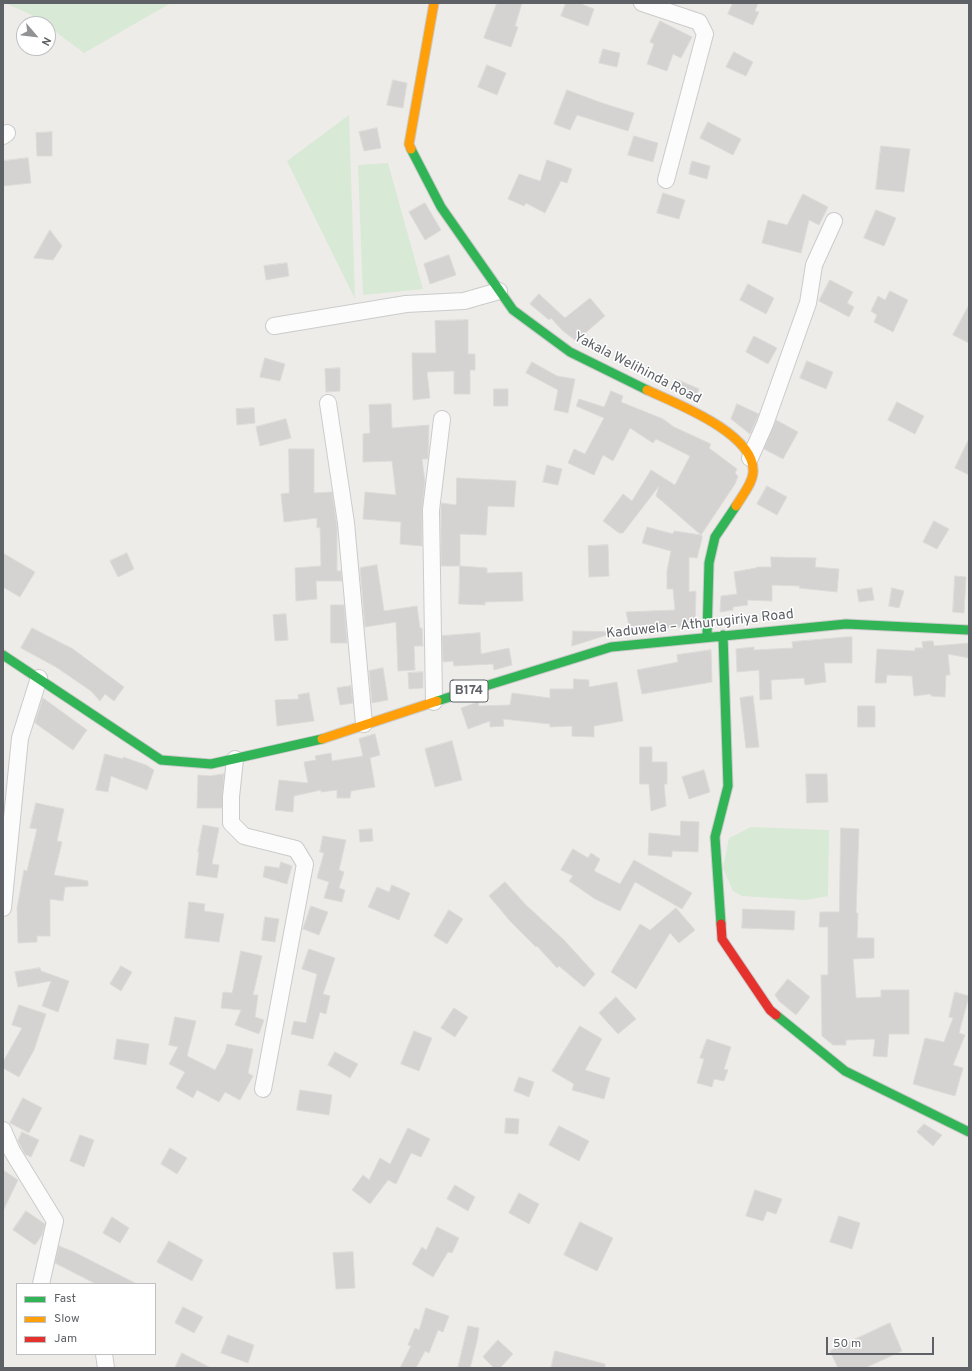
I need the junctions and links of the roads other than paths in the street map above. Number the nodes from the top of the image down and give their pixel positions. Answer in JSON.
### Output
{"nodes":[{"id":1,"x":434,"y":3,"type":"edge"},
{"id":2,"x":642,"y":3,"type":"edge"},
{"id":3,"x":666,"y":180,"type":"dead end"},
{"id":4,"x":834,"y":221,"type":"dead end"},
{"id":5,"x":499,"y":291,"type":"junction"},
{"id":6,"x":274,"y":326,"type":"dead end"},
{"id":7,"x":328,"y":403,"type":"dead end"},
{"id":8,"x":442,"y":419,"type":"dead end"},
{"id":9,"x":750,"y":458,"type":"junction"},
{"id":10,"x":969,"y":630,"type":"edge"},
{"id":11,"x":723,"y":635,"type":"junction"},
{"id":12,"x":707,"y":636,"type":"junction"},
{"id":13,"x":3,"y":655,"type":"edge"},
{"id":14,"x":38,"y":678,"type":"junction"},
{"id":15,"x":434,"y":702,"type":"junction"},
{"id":16,"x":364,"y":724,"type":"junction"},
{"id":17,"x":234,"y":759,"type":"junction"},
{"id":18,"x":8,"y":808,"type":"edge"},
{"id":19,"x":3,"y":908,"type":"edge"},
{"id":20,"x":263,"y":1089,"type":"dead end"},
{"id":21,"x":3,"y":1130,"type":"edge"},
{"id":22,"x":969,"y":1132,"type":"edge"},
{"id":23,"x":41,"y":1283,"type":"edge"},
{"id":24,"x":104,"y":1355,"type":"edge"},
{"id":25,"x":106,"y":1368,"type":"edge"}],
"edges":[{"from":1,"to":5,"type":"street","name":"Yakala Welihinda Road"},
{"from":2,"to":3,"type":"street"},
{"from":4,"to":9,"type":"street"},
{"from":5,"to":6,"type":"street"},
{"from":5,"to":9,"type":"street","name":"Yakala Welihinda Road"},
{"from":7,"to":16,"type":"street"},
{"from":8,"to":15,"type":"street"},
{"from":9,"to":12,"type":"street","name":"Yakala Welihinda Road"},
{"from":10,"to":11,"type":"street","name":"Kaduwela – Athurugiriya Road","number":"B174"},
{"from":11,"to":12,"type":"street","name":"Kaduwela – Athurugiriya Road","number":"B174"},
{"from":11,"to":22,"type":"street"},
{"from":12,"to":15,"type":"street","name":"Kaduwela – Athurugiriya Road","number":"B174"},
{"from":13,"to":14,"type":"street","name":"Kaduwela – Athurugiriya Road","number":"B174"},
{"from":14,"to":17,"type":"street","name":"Kaduwela – Athurugiriya Road","number":"B174"},
{"from":14,"to":18,"type":"street"},
{"from":15,"to":16,"type":"street","name":"Kaduwela – Athurugiriya Road","number":"B174"},
{"from":16,"to":17,"type":"street","name":"Kaduwela – Athurugiriya Road","number":"B174"},
{"from":17,"to":20,"type":"street"},
{"from":18,"to":19,"type":"street"},
{"from":21,"to":23,"type":"street"},
{"from":24,"to":25,"type":"street"}]}
